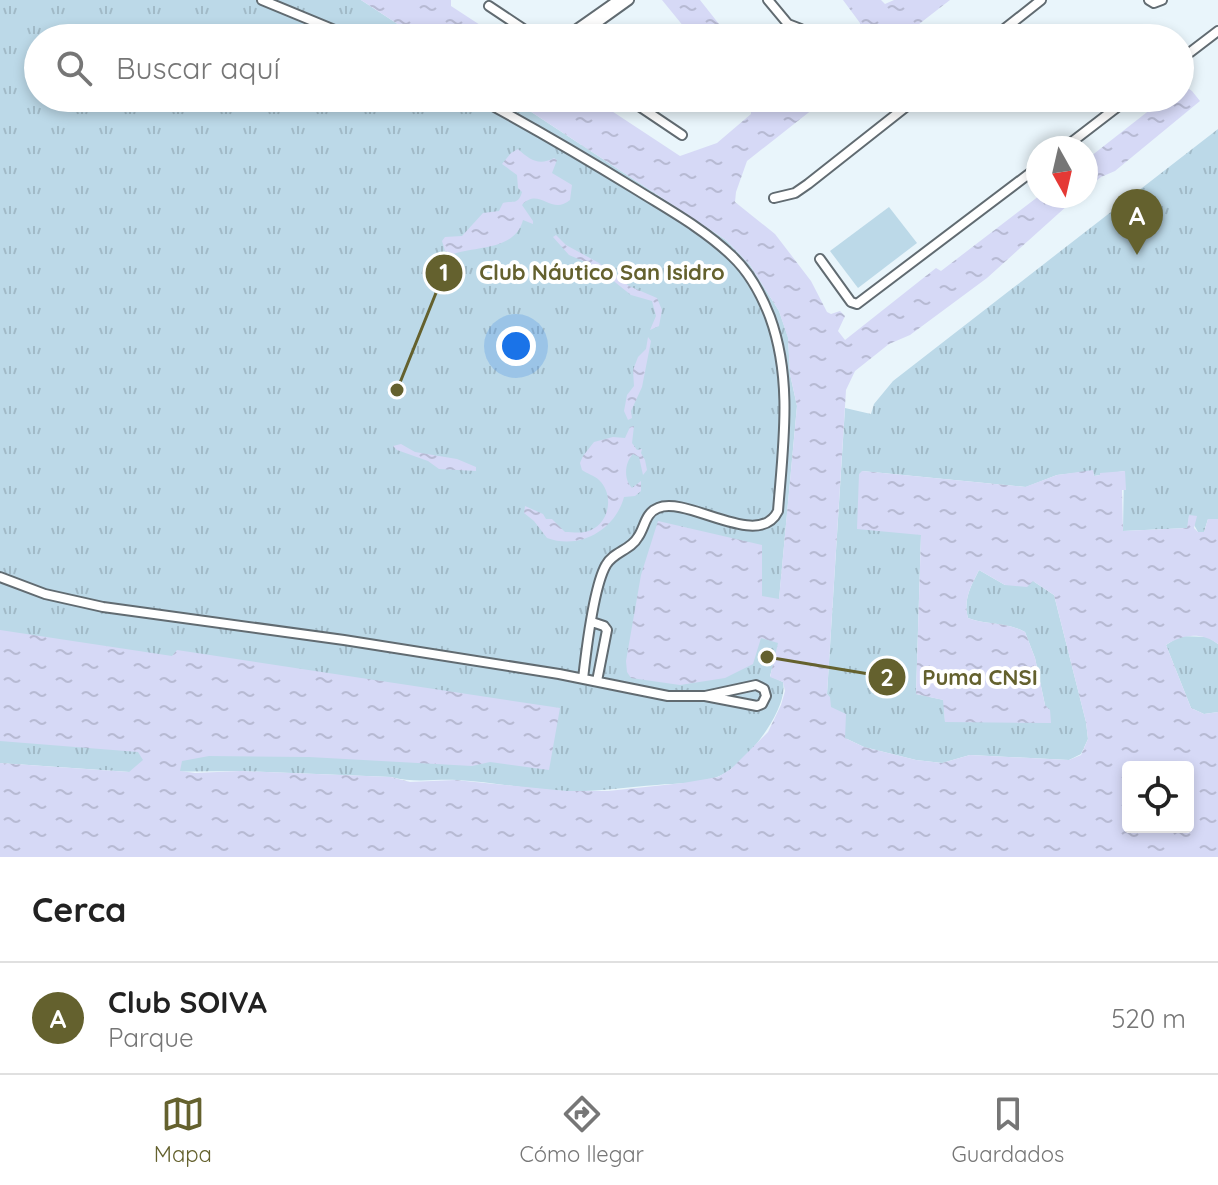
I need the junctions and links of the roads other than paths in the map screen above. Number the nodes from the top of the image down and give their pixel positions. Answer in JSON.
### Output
{"nodes":[{"id":1,"x":262,"y":0,"type":"edge"},
{"id":2,"x":618,"y":0,"type":"edge"},
{"id":3,"x":629,"y":0,"type":"edge"},
{"id":4,"x":768,"y":0,"type":"edge"},
{"id":5,"x":1041,"y":0,"type":"edge"},
{"id":6,"x":1149,"y":0,"type":"edge"},
{"id":7,"x":1162,"y":0,"type":"edge"},
{"id":8,"x":489,"y":6,"type":"dead end"},
{"id":9,"x":601,"y":18,"type":"junction"},
{"id":10,"x":320,"y":24,"type":"edge"},
{"id":11,"x":516,"y":24,"type":"edge"},
{"id":12,"x":590,"y":24,"type":"edge"},
{"id":13,"x":594,"y":24,"type":"edge"},
{"id":14,"x":786,"y":24,"type":"edge"},
{"id":15,"x":1011,"y":24,"type":"edge"},
{"id":16,"x":1218,"y":31,"type":"edge"},
{"id":17,"x":1194,"y":49,"type":"edge"},
{"id":18,"x":503,"y":112,"type":"edge"},
{"id":19,"x":648,"y":112,"type":"edge"},
{"id":20,"x":899,"y":112,"type":"edge"},
{"id":21,"x":1111,"y":112,"type":"edge"},
{"id":22,"x":682,"y":135,"type":"dead end"},
{"id":23,"x":1080,"y":136,"type":"edge"},
{"id":24,"x":1026,"y":176,"type":"edge"},
{"id":25,"x":774,"y":198,"type":"dead end"},
{"id":26,"x":820,"y":259,"type":"dead end"},
{"id":27,"x":0,"y":577,"type":"edge"},
{"id":28,"x":592,"y":622,"type":"junction"},
{"id":29,"x":583,"y":679,"type":"junction"},
{"id":30,"x":597,"y":681,"type":"junction"},
{"id":31,"x":705,"y":696,"type":"junction"}],
"edges":[{"from":1,"to":10,"type":"street"},
{"from":2,"to":9,"type":"street"},
{"from":3,"to":9,"type":"street"},
{"from":4,"to":14,"type":"street"},
{"from":5,"to":15,"type":"street"},
{"from":6,"to":7,"type":"street"},
{"from":8,"to":11,"type":"street"},
{"from":9,"to":12,"type":"street"},
{"from":9,"to":13,"type":"street"},
{"from":16,"to":17,"type":"street"},
{"from":18,"to":28,"type":"street"},
{"from":19,"to":22,"type":"street"},
{"from":20,"to":25,"type":"street"},
{"from":21,"to":23,"type":"street"},
{"from":24,"to":26,"type":"street"},
{"from":27,"to":29,"type":"street"},
{"from":28,"to":29,"type":"street"},
{"from":28,"to":30,"type":"street"},
{"from":29,"to":30,"type":"street"},
{"from":30,"to":31,"type":"street"},
{"from":31,"to":31,"type":"street"}]}
